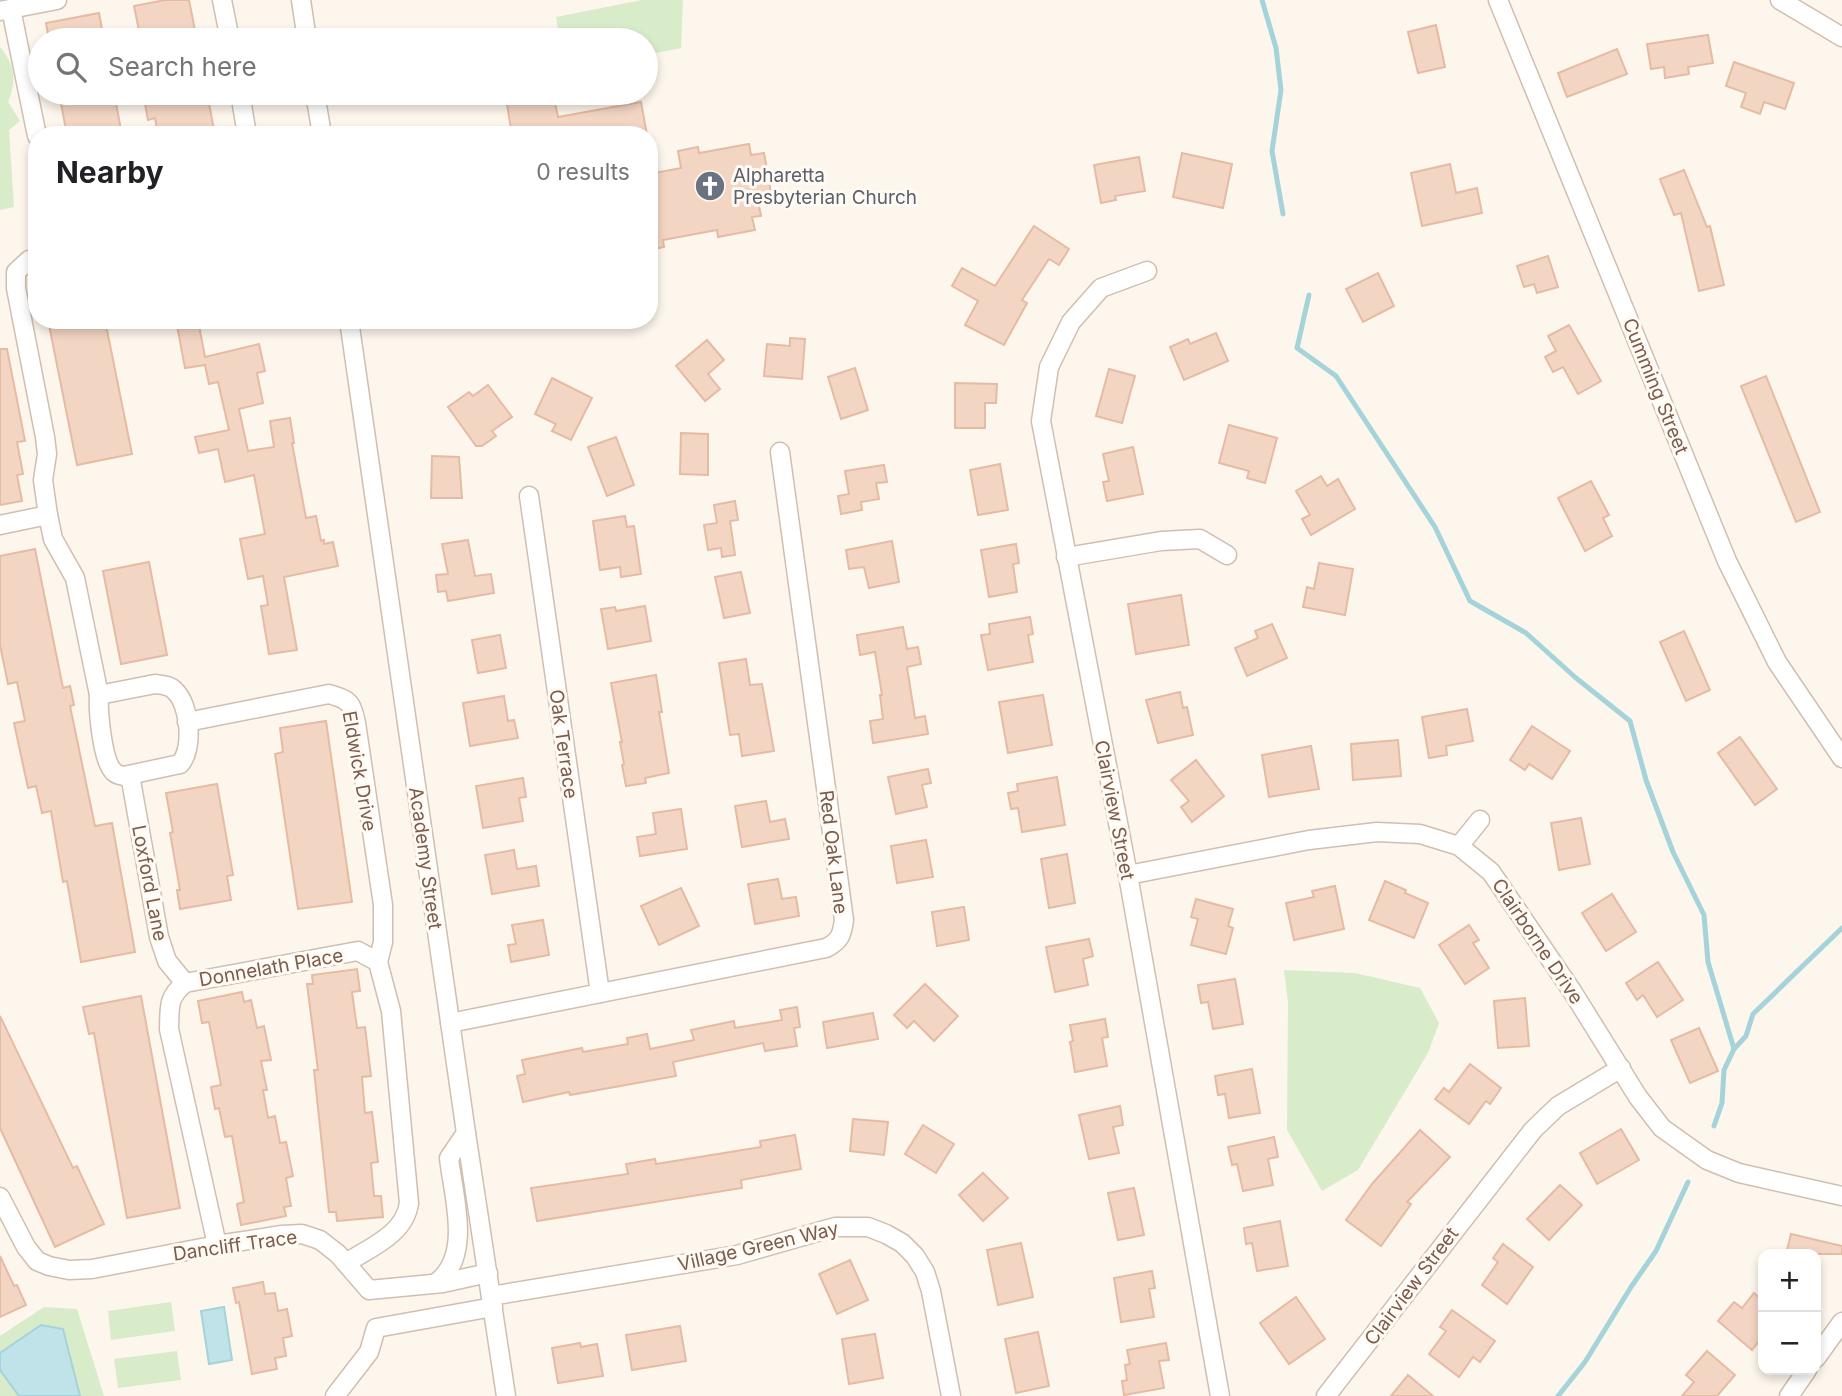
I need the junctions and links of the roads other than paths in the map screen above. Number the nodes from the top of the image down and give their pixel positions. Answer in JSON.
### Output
{"nodes":[{"id":1,"x":57,"y":0,"type":"edge"},
{"id":2,"x":222,"y":0,"type":"edge"},
{"id":3,"x":301,"y":0,"type":"edge"},
{"id":4,"x":1498,"y":0,"type":"edge"},
{"id":5,"x":1780,"y":0,"type":"edge"},
{"id":6,"x":6,"y":10,"type":"edge"},
{"id":7,"x":228,"y":28,"type":"edge"},
{"id":8,"x":305,"y":28,"type":"edge"},
{"id":9,"x":1842,"y":37,"type":"edge"},
{"id":10,"x":28,"y":99,"type":"edge"},
{"id":11,"x":29,"y":105,"type":"edge"},
{"id":12,"x":242,"y":105,"type":"edge"},
{"id":13,"x":317,"y":105,"type":"edge"},
{"id":14,"x":35,"y":126,"type":"edge"},
{"id":15,"x":246,"y":126,"type":"edge"},
{"id":16,"x":320,"y":126,"type":"edge"},
{"id":17,"x":28,"y":261,"type":"edge"},
{"id":18,"x":1147,"y":271,"type":"dead end"},
{"id":19,"x":350,"y":329,"type":"edge"},
{"id":20,"x":780,"y":452,"type":"dead end"},
{"id":21,"x":529,"y":496,"type":"dead end"},
{"id":22,"x":48,"y":515,"type":"junction"},
{"id":23,"x":0,"y":525,"type":"edge"},
{"id":24,"x":1227,"y":555,"type":"dead end"},
{"id":25,"x":1066,"y":557,"type":"junction"},
{"id":26,"x":99,"y":695,"type":"junction"},
{"id":27,"x":187,"y":722,"type":"junction"},
{"id":28,"x":1842,"y":758,"type":"edge"},
{"id":29,"x":130,"y":775,"type":"junction"},
{"id":30,"x":1480,"y":820,"type":"dead end"},
{"id":31,"x":1459,"y":846,"type":"junction"},
{"id":32,"x":1128,"y":875,"type":"junction"},
{"id":33,"x":378,"y":962,"type":"junction"},
{"id":34,"x":185,"y":983,"type":"junction"},
{"id":35,"x":600,"y":993,"type":"junction"},
{"id":36,"x":450,"y":1023,"type":"junction"},
{"id":37,"x":1621,"y":1068,"type":"junction"},
{"id":38,"x":466,"y":1133,"type":"junction"},
{"id":39,"x":1842,"y":1196,"type":"edge"},
{"id":40,"x":0,"y":1197,"type":"edge"},
{"id":41,"x":217,"y":1245,"type":"junction"},
{"id":42,"x":346,"y":1263,"type":"junction"},
{"id":43,"x":488,"y":1273,"type":"junction"},
{"id":44,"x":436,"y":1283,"type":"junction"},
{"id":45,"x":492,"y":1301,"type":"junction"},
{"id":46,"x":1842,"y":1322,"type":"edge"},
{"id":47,"x":1821,"y":1351,"type":"edge"},
{"id":48,"x":1804,"y":1375,"type":"edge"},
{"id":49,"x":335,"y":1396,"type":"edge"},
{"id":50,"x":506,"y":1396,"type":"edge"},
{"id":51,"x":951,"y":1396,"type":"edge"},
{"id":52,"x":1220,"y":1396,"type":"edge"},
{"id":53,"x":1326,"y":1396,"type":"edge"},
{"id":54,"x":1789,"y":1396,"type":"edge"}],
"edges":[{"from":1,"to":6,"type":"street"},
{"from":2,"to":7,"type":"street"},
{"from":3,"to":8,"type":"street"},
{"from":4,"to":28,"type":"street","name":"Cumming Street"},
{"from":5,"to":9,"type":"street"},
{"from":6,"to":10,"type":"street"},
{"from":11,"to":14,"type":"street"},
{"from":12,"to":15,"type":"street"},
{"from":13,"to":16,"type":"street"},
{"from":17,"to":22,"type":"street"},
{"from":18,"to":25,"type":"street","name":"Clairview Street"},
{"from":19,"to":36,"type":"street","name":"Academy Street"},
{"from":20,"to":35,"type":"street","name":"Red Oak Lane"},
{"from":21,"to":35,"type":"street","name":"Oak Terrace"},
{"from":22,"to":23,"type":"street"},
{"from":22,"to":26,"type":"street"},
{"from":24,"to":25,"type":"street"},
{"from":25,"to":32,"type":"street","name":"Clairview Street"},
{"from":26,"to":27,"type":"street"},
{"from":26,"to":29,"type":"street"},
{"from":27,"to":29,"type":"street"},
{"from":27,"to":33,"type":"street","name":"Eldwick Drive"},
{"from":29,"to":34,"type":"street","name":"Loxford Lane"},
{"from":30,"to":31,"type":"street"},
{"from":31,"to":32,"type":"street","name":"Clairborne Drive"},
{"from":31,"to":37,"type":"street","name":"Clairborne Drive"},
{"from":32,"to":52,"type":"street","name":"Clairview Street"},
{"from":33,"to":34,"type":"street","name":"Donnelath Place"},
{"from":33,"to":42,"type":"street"},
{"from":34,"to":41,"type":"street","name":"Donnelath Place"},
{"from":35,"to":36,"type":"street","name":"Red Oak Lane"},
{"from":36,"to":38,"type":"street","name":"Academy Street"},
{"from":37,"to":39,"type":"street","name":"Clairborne Drive"},
{"from":37,"to":53,"type":"street","name":"Clairview Street"},
{"from":38,"to":43,"type":"street","name":"Academy Street"},
{"from":38,"to":44,"type":"street"},
{"from":40,"to":41,"type":"street","name":"Dancliff Trace"},
{"from":41,"to":42,"type":"street","name":"Dancliff Trace"},
{"from":42,"to":44,"type":"street","name":"Dancliff Trace"},
{"from":43,"to":44,"type":"street","name":"Dancliff Trace"},
{"from":43,"to":45,"type":"street","name":"Academy Street"},
{"from":45,"to":49,"type":"street"},
{"from":45,"to":50,"type":"street","name":"Academy Street"},
{"from":45,"to":51,"type":"street","name":"Village Green Way"},
{"from":46,"to":47,"type":"street"},
{"from":48,"to":54,"type":"street"}]}
